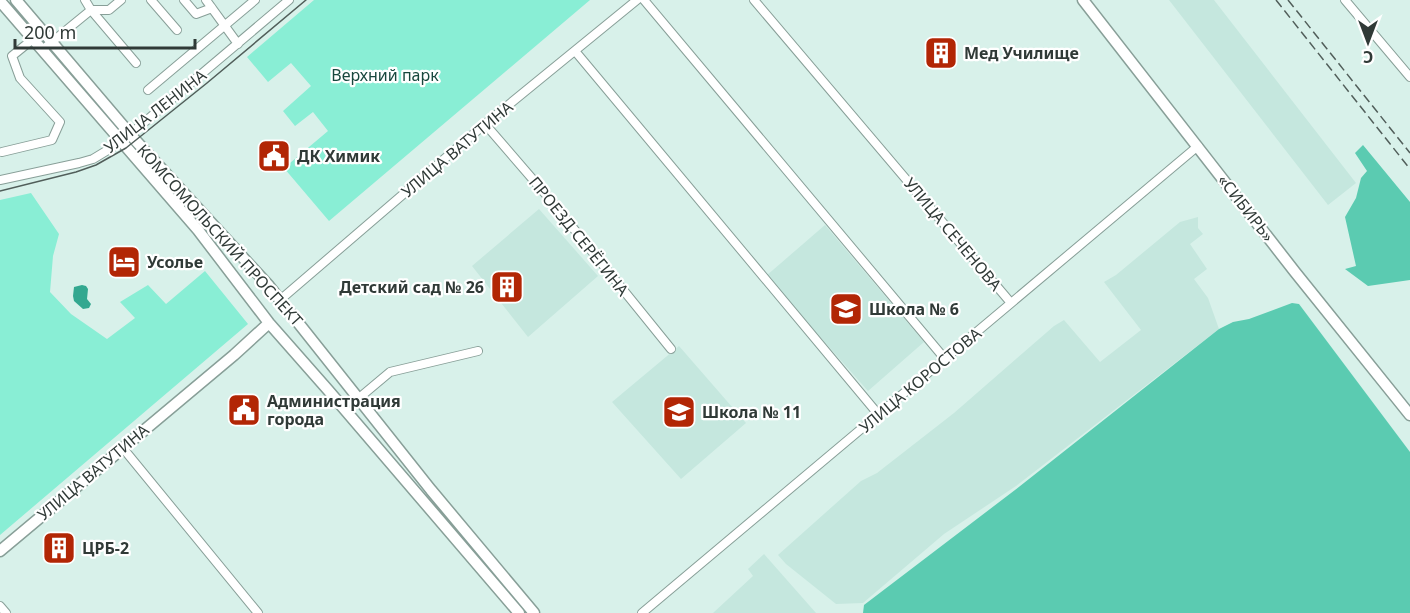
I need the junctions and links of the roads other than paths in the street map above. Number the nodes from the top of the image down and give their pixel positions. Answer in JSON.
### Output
{"nodes":[{"id":1,"x":16,"y":0,"type":"edge"},
{"id":2,"x":85,"y":0,"type":"edge"},
{"id":3,"x":121,"y":0,"type":"edge"},
{"id":4,"x":151,"y":0,"type":"edge"},
{"id":5,"x":184,"y":0,"type":"edge"},
{"id":6,"x":206,"y":0,"type":"edge"},
{"id":7,"x":255,"y":0,"type":"edge"},
{"id":8,"x":290,"y":0,"type":"edge"},
{"id":9,"x":637,"y":0,"type":"edge"},
{"id":10,"x":644,"y":0,"type":"edge"},
{"id":11,"x":754,"y":0,"type":"edge"},
{"id":12,"x":1083,"y":0,"type":"edge"},
{"id":13,"x":1345,"y":0,"type":"edge"},
{"id":14,"x":0,"y":1,"type":"edge"},
{"id":15,"x":212,"y":8,"type":"junction"},
{"id":16,"x":91,"y":10,"type":"junction"},
{"id":17,"x":225,"y":26,"type":"junction"},
{"id":18,"x":177,"y":30,"type":"dead end"},
{"id":19,"x":33,"y":39,"type":"junction"},
{"id":20,"x":51,"y":42,"type":"junction"},
{"id":21,"x":238,"y":44,"type":"junction"},
{"id":22,"x":42,"y":50,"type":"junction"},
{"id":23,"x":575,"y":51,"type":"junction"},
{"id":24,"x":136,"y":63,"type":"dead end"},
{"id":25,"x":1410,"y":76,"type":"edge"},
{"id":26,"x":148,"y":90,"type":"dead end"},
{"id":27,"x":485,"y":124,"type":"junction"},
{"id":28,"x":130,"y":135,"type":"junction"},
{"id":29,"x":121,"y":142,"type":"junction"},
{"id":30,"x":1198,"y":146,"type":"junction"},
{"id":31,"x":2,"y":152,"type":"dead end"},
{"id":32,"x":0,"y":180,"type":"edge"},
{"id":33,"x":252,"y":267,"type":"junction"},
{"id":34,"x":236,"y":281,"type":"junction"},
{"id":35,"x":280,"y":300,"type":"junction"},
{"id":36,"x":1011,"y":303,"type":"junction"},
{"id":37,"x":269,"y":323,"type":"junction"},
{"id":38,"x":310,"y":337,"type":"junction"},
{"id":39,"x":671,"y":349,"type":"dead end"},
{"id":40,"x":293,"y":350,"type":"junction"},
{"id":41,"x":478,"y":351,"type":"dead end"},
{"id":42,"x":945,"y":359,"type":"junction"},
{"id":43,"x":359,"y":398,"type":"dead end"},
{"id":44,"x":878,"y":414,"type":"junction"},
{"id":45,"x":1410,"y":415,"type":"edge"},
{"id":46,"x":122,"y":447,"type":"junction"},
{"id":47,"x":2,"y":546,"type":"edge"},
{"id":48,"x":0,"y":607,"type":"edge"},
{"id":49,"x":5,"y":613,"type":"edge"},
{"id":50,"x":258,"y":613,"type":"edge"},
{"id":51,"x":519,"y":613,"type":"edge"},
{"id":52,"x":534,"y":613,"type":"edge"},
{"id":53,"x":642,"y":613,"type":"edge"}],
"edges":[{"from":1,"to":20,"type":"main road","name":"КОМСОМОЛЬСКИЙ ПРОСПЕКТ"},
{"from":2,"to":16,"type":"street"},
{"from":3,"to":16,"type":"street"},
{"from":4,"to":18,"type":"street"},
{"from":5,"to":15,"type":"street"},
{"from":6,"to":15,"type":"street"},
{"from":7,"to":17,"type":"street"},
{"from":8,"to":21,"type":"street","name":"УЛИЦА ЛЕНИНА"},
{"from":9,"to":23,"type":"street","name":"УЛИЦА ВАТУТИНА"},
{"from":10,"to":42,"type":"street"},
{"from":11,"to":36,"type":"street","name":"УЛИЦА СЕЧЕНОВА"},
{"from":12,"to":30,"type":"main road","name":"«СИБИРЬ»"},
{"from":13,"to":25,"type":"street"},
{"from":14,"to":19,"type":"main road","name":"КОМСОМОЛЬСКИЙ ПРОСПЕКТ"},
{"from":15,"to":17,"type":"street"},
{"from":16,"to":20,"type":"street"},
{"from":16,"to":24,"type":"street"},
{"from":17,"to":21,"type":"street"},
{"from":17,"to":26,"type":"street"},
{"from":19,"to":22,"type":"main road","name":"КОМСОМОЛЬСКИЙ ПРОСПЕКТ"},
{"from":19,"to":31,"type":"street"},
{"from":20,"to":22,"type":"street"},
{"from":20,"to":28,"type":"main road","name":"КОМСОМОЛЬСКИЙ ПРОСПЕКТ"},
{"from":21,"to":28,"type":"street","name":"УЛИЦА ЛЕНИНА"},
{"from":22,"to":29,"type":"main road","name":"КОМСОМОЛЬСКИЙ ПРОСПЕКТ"},
{"from":23,"to":27,"type":"street","name":"УЛИЦА ВАТУТИНА"},
{"from":23,"to":44,"type":"street"},
{"from":27,"to":35,"type":"street","name":"УЛИЦА ВАТУТИНА"},
{"from":27,"to":39,"type":"street","name":"ПРОЕЗД СЕРЁГИНА"},
{"from":28,"to":29,"type":"street","name":"УЛИЦА ЛЕНИНА"},
{"from":28,"to":33,"type":"main road","name":"КОМСОМОЛЬСКИЙ ПРОСПЕКТ"},
{"from":29,"to":32,"type":"street","name":"УЛИЦА ЛЕНИНА"},
{"from":29,"to":34,"type":"main road","name":"КОМСОМОЛЬСКИЙ ПРОСПЕКТ"},
{"from":30,"to":36,"type":"street","name":"УЛИЦА КОРОСТОВА"},
{"from":30,"to":45,"type":"main road","name":"«СИБИРЬ»"},
{"from":33,"to":34,"type":"main road"},
{"from":33,"to":35,"type":"main road","name":"КОМСОМОЛЬСКИЙ ПРОСПЕКТ"},
{"from":34,"to":37,"type":"main road","name":"КОМСОМОЛЬСКИЙ ПРОСПЕКТ"},
{"from":35,"to":38,"type":"main road","name":"КОМСОМОЛЬСКИЙ ПРОСПЕКТ"},
{"from":36,"to":42,"type":"street","name":"УЛИЦА КОРОСТОВА"},
{"from":37,"to":40,"type":"main road","name":"КОМСОМОЛЬСКИЙ ПРОСПЕКТ"},
{"from":37,"to":46,"type":"main road","name":"УЛИЦА ВАТУТИНА"},
{"from":38,"to":40,"type":"main road"},
{"from":38,"to":52,"type":"main road","name":"КОМСОМОЛЬСКИЙ ПРОСПЕКТ"},
{"from":40,"to":51,"type":"main road","name":"КОМСОМОЛЬСКИЙ ПРОСПЕКТ"},
{"from":41,"to":43,"type":"street"},
{"from":42,"to":44,"type":"street","name":"УЛИЦА КОРОСТОВА"},
{"from":44,"to":53,"type":"street","name":"УЛИЦА КОРОСТОВА"},
{"from":46,"to":47,"type":"main road","name":"УЛИЦА ВАТУТИНА"},
{"from":46,"to":50,"type":"street"},
{"from":48,"to":49,"type":"street"}]}
